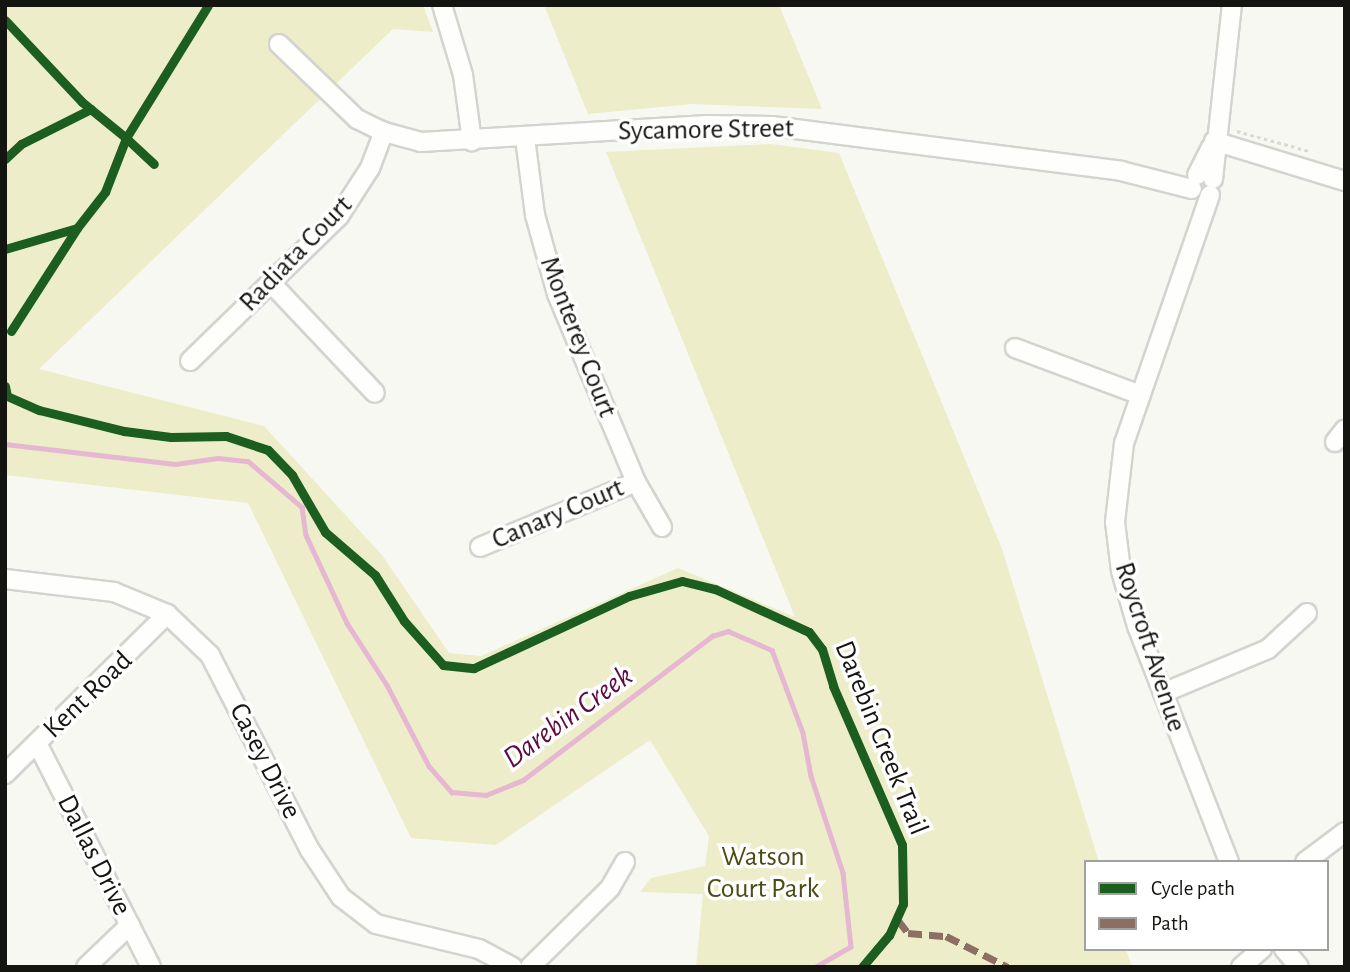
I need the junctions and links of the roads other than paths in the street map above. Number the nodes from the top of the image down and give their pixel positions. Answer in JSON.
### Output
{"nodes":[{"id":1,"x":442,"y":5,"type":"edge"},
{"id":2,"x":1232,"y":5,"type":"edge"},
{"id":3,"x":279,"y":44,"type":"dead end"},
{"id":4,"x":384,"y":132,"type":"junction"},
{"id":5,"x":525,"y":138,"type":"junction"},
{"id":6,"x":472,"y":141,"type":"junction"},
{"id":7,"x":1214,"y":141,"type":"junction"},
{"id":8,"x":1345,"y":181,"type":"edge"},
{"id":9,"x":1200,"y":185,"type":"junction"},
{"id":10,"x":271,"y":283,"type":"junction"},
{"id":11,"x":1014,"y":348,"type":"dead end"},
{"id":12,"x":190,"y":361,"type":"dead end"},
{"id":13,"x":375,"y":393,"type":"dead end"},
{"id":14,"x":1141,"y":395,"type":"junction"},
{"id":15,"x":636,"y":482,"type":"junction"},
{"id":16,"x":662,"y":527,"type":"dead end"},
{"id":17,"x":480,"y":547,"type":"dead end"},
{"id":18,"x":5,"y":579,"type":"edge"},
{"id":19,"x":1307,"y":612,"type":"dead end"},
{"id":20,"x":167,"y":614,"type":"junction"},
{"id":21,"x":1163,"y":693,"type":"junction"},
{"id":22,"x":37,"y":743,"type":"junction"},
{"id":23,"x":5,"y":774,"type":"edge"},
{"id":24,"x":1345,"y":832,"type":"edge"},
{"id":25,"x":1228,"y":860,"type":"edge"},
{"id":26,"x":1308,"y":860,"type":"edge"},
{"id":27,"x":625,"y":862,"type":"dead end"},
{"id":28,"x":130,"y":925,"type":"junction"},
{"id":29,"x":1260,"y":951,"type":"edge"},
{"id":30,"x":1286,"y":951,"type":"edge"},
{"id":31,"x":86,"y":967,"type":"edge"},
{"id":32,"x":151,"y":967,"type":"edge"},
{"id":33,"x":513,"y":967,"type":"edge"},
{"id":34,"x":530,"y":967,"type":"edge"},
{"id":35,"x":1241,"y":967,"type":"edge"},
{"id":36,"x":1299,"y":967,"type":"edge"}],
"edges":[{"from":1,"to":6,"type":"street"},
{"from":2,"to":7,"type":"street","name":"Roycroft Avenue"},
{"from":3,"to":4,"type":"street","name":"Sycamore Street"},
{"from":4,"to":6,"type":"street","name":"Sycamore Street"},
{"from":4,"to":10,"type":"street","name":"Radiata Court"},
{"from":5,"to":6,"type":"street","name":"Sycamore Street"},
{"from":5,"to":9,"type":"street","name":"Sycamore Street"},
{"from":5,"to":15,"type":"street","name":"Monterey Court"},
{"from":7,"to":8,"type":"street"},
{"from":7,"to":9,"type":"street","name":"Roycroft Avenue"},
{"from":9,"to":14,"type":"street","name":"Roycroft Avenue"},
{"from":10,"to":12,"type":"street","name":"Radiata Court"},
{"from":10,"to":13,"type":"street"},
{"from":11,"to":14,"type":"street"},
{"from":14,"to":21,"type":"street","name":"Roycroft Avenue"},
{"from":15,"to":16,"type":"street","name":"Monterey Court"},
{"from":15,"to":17,"type":"street","name":"Canary Court"},
{"from":18,"to":20,"type":"street","name":"Casey Drive"},
{"from":19,"to":21,"type":"street"},
{"from":20,"to":22,"type":"street","name":"Kent Road"},
{"from":20,"to":33,"type":"street","name":"Casey Drive"},
{"from":21,"to":25,"type":"street","name":"Roycroft Avenue"},
{"from":22,"to":23,"type":"street","name":"Kent Road"},
{"from":22,"to":28,"type":"street","name":"Dallas Drive"},
{"from":24,"to":26,"type":"street"},
{"from":27,"to":34,"type":"street"},
{"from":28,"to":31,"type":"street"},
{"from":28,"to":32,"type":"street","name":"Dallas Drive"},
{"from":29,"to":35,"type":"street"},
{"from":30,"to":36,"type":"street"}]}
